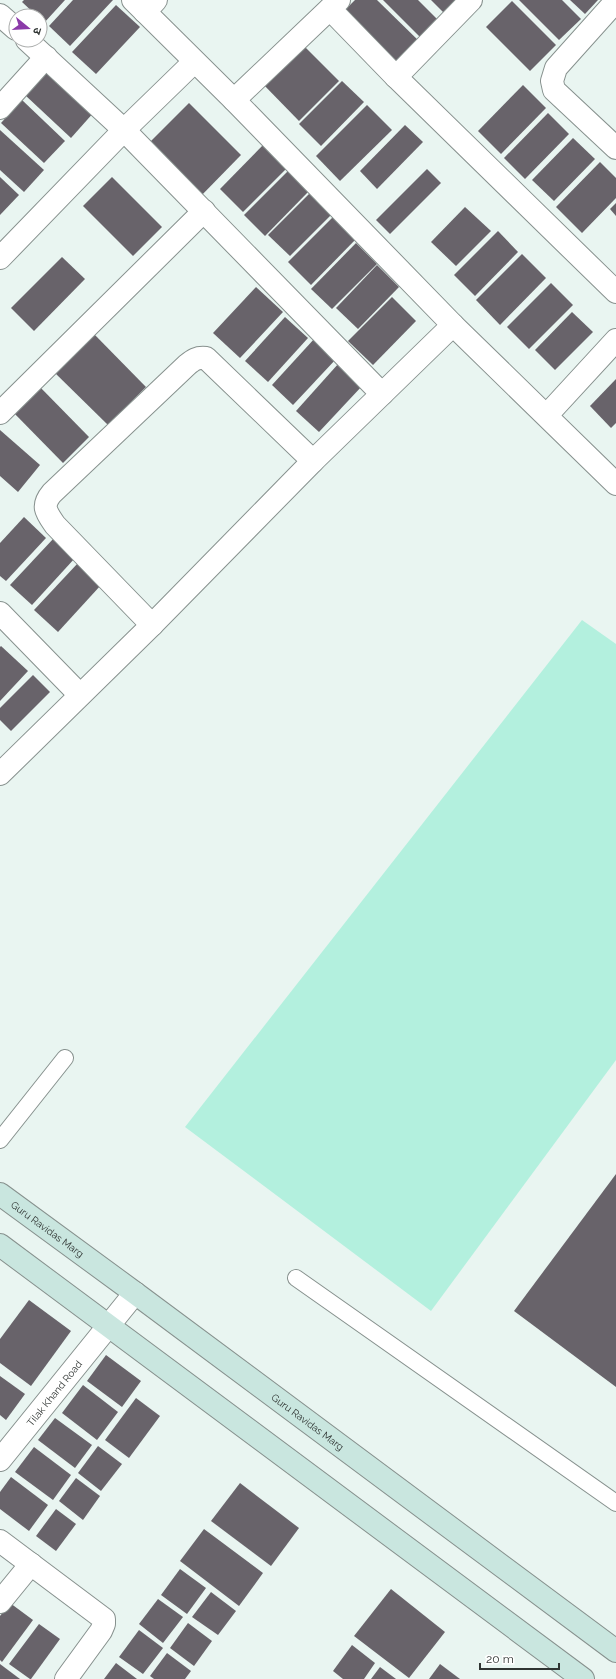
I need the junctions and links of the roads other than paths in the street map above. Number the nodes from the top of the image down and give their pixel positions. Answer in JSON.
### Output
{"nodes":[{"id":1,"x":471,"y":0,"type":"edge"},
{"id":2,"x":616,"y":1,"type":"edge"},
{"id":3,"x":145,"y":4,"type":"edge"},
{"id":4,"x":334,"y":4,"type":"edge"},
{"id":5,"x":0,"y":15,"type":"edge"},
{"id":6,"x":8,"y":22,"type":"edge"},
{"id":7,"x":36,"y":48,"type":"edge"},
{"id":8,"x":46,"y":57,"type":"junction"},
{"id":9,"x":194,"y":62,"type":"junction"},
{"id":10,"x":396,"y":77,"type":"junction"},
{"id":11,"x":234,"y":100,"type":"junction"},
{"id":12,"x":0,"y":108,"type":"edge"},
{"id":13,"x":124,"y":130,"type":"junction"},
{"id":14,"x":616,"y":148,"type":"edge"},
{"id":15,"x":204,"y":211,"type":"junction"},
{"id":16,"x":0,"y":258,"type":"edge"},
{"id":17,"x":616,"y":292,"type":"edge"},
{"id":18,"x":453,"y":325,"type":"junction"},
{"id":19,"x":616,"y":340,"type":"edge"},
{"id":20,"x":382,"y":394,"type":"junction"},
{"id":21,"x":0,"y":413,"type":"edge"},
{"id":22,"x":547,"y":415,"type":"junction"},
{"id":23,"x":313,"y":461,"type":"junction"},
{"id":24,"x":616,"y":484,"type":"edge"},
{"id":25,"x":0,"y":613,"type":"edge"},
{"id":26,"x":152,"y":625,"type":"junction"},
{"id":27,"x":80,"y":695,"type":"junction"},
{"id":28,"x":0,"y":774,"type":"edge"},
{"id":29,"x":65,"y":1058,"type":"dead end"},
{"id":30,"x":0,"y":1140,"type":"edge"},
{"id":31,"x":0,"y":1194,"type":"edge"},
{"id":32,"x":0,"y":1245,"type":"edge"},
{"id":33,"x":296,"y":1278,"type":"dead end"},
{"id":34,"x":136,"y":1293,"type":"junction"},
{"id":35,"x":109,"y":1327,"type":"junction"},
{"id":36,"x":0,"y":1460,"type":"edge"},
{"id":37,"x":616,"y":1503,"type":"edge"},
{"id":38,"x":0,"y":1541,"type":"edge"},
{"id":39,"x":31,"y":1564,"type":"junction"},
{"id":40,"x":0,"y":1602,"type":"edge"},
{"id":41,"x":616,"y":1651,"type":"edge"},
{"id":42,"x":66,"y":1679,"type":"edge"},
{"id":43,"x":583,"y":1679,"type":"edge"}],
"edges":[{"from":1,"to":10,"type":"street"},
{"from":2,"to":14,"type":"street"},
{"from":3,"to":9,"type":"street"},
{"from":4,"to":10,"type":"street"},
{"from":4,"to":11,"type":"street"},
{"from":5,"to":6,"type":"street"},
{"from":7,"to":8,"type":"street"},
{"from":8,"to":12,"type":"street"},
{"from":8,"to":13,"type":"street"},
{"from":9,"to":11,"type":"street"},
{"from":9,"to":13,"type":"street"},
{"from":10,"to":17,"type":"street"},
{"from":11,"to":18,"type":"street"},
{"from":13,"to":15,"type":"street"},
{"from":13,"to":16,"type":"street"},
{"from":15,"to":20,"type":"street"},
{"from":15,"to":21,"type":"street"},
{"from":18,"to":20,"type":"street"},
{"from":18,"to":22,"type":"street"},
{"from":19,"to":22,"type":"street"},
{"from":20,"to":23,"type":"street"},
{"from":22,"to":24,"type":"street"},
{"from":23,"to":26,"type":"street"},
{"from":23,"to":26,"type":"street"},
{"from":25,"to":27,"type":"street"},
{"from":26,"to":27,"type":"street"},
{"from":27,"to":28,"type":"street"},
{"from":29,"to":30,"type":"lane"},
{"from":31,"to":34,"type":"main road","name":"Guru Ravidas Marg"},
{"from":32,"to":35,"type":"main road"},
{"from":33,"to":37,"type":"lane"},
{"from":34,"to":35,"type":"street","name":"Tilak Khand Road"},
{"from":34,"to":41,"type":"main road","name":"Guru Ravidas Marg"},
{"from":35,"to":36,"type":"street","name":"Tilak Khand Road"},
{"from":35,"to":43,"type":"main road"},
{"from":38,"to":39,"type":"street"},
{"from":39,"to":40,"type":"street"},
{"from":39,"to":42,"type":"street"}]}
